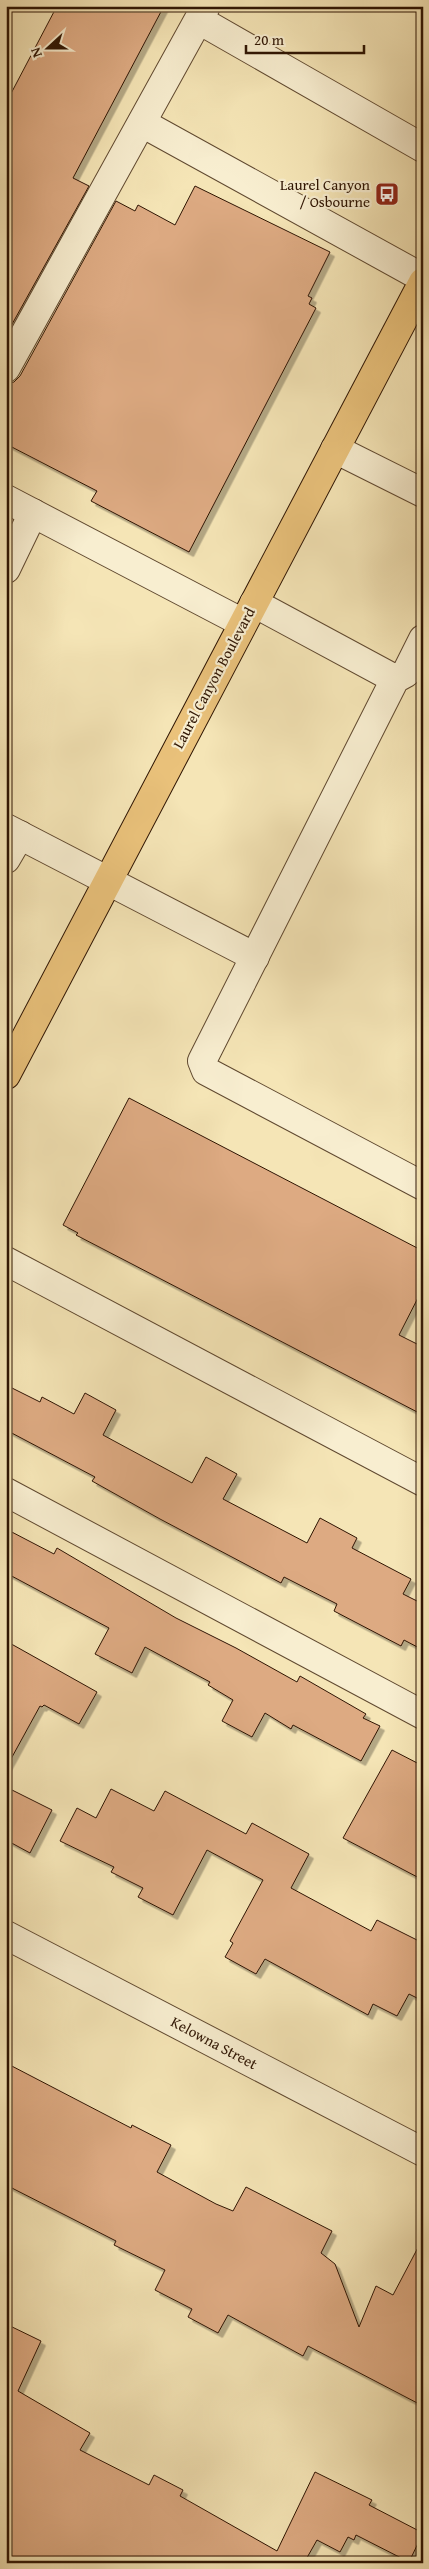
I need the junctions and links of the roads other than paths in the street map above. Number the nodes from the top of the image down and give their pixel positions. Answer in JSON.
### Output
{"nodes":[{"id":1,"x":203,"y":13,"type":"edge"},
{"id":2,"x":142,"y":122,"type":"junction"},
{"id":3,"x":423,"y":148,"type":"edge"},
{"id":4,"x":423,"y":278,"type":"edge"},
{"id":5,"x":423,"y":282,"type":"edge"},
{"id":6,"x":6,"y":368,"type":"edge"},
{"id":7,"x":335,"y":449,"type":"junction"},
{"id":8,"x":423,"y":493,"type":"edge"},
{"id":9,"x":6,"y":500,"type":"edge"},
{"id":10,"x":33,"y":513,"type":"junction"},
{"id":11,"x":6,"y":570,"type":"edge"},
{"id":12,"x":249,"y":613,"type":"junction"},
{"id":13,"x":423,"y":640,"type":"edge"},
{"id":14,"x":395,"y":679,"type":"junction"},
{"id":15,"x":13,"y":832,"type":"edge"},
{"id":16,"x":6,"y":859,"type":"edge"},
{"id":17,"x":108,"y":882,"type":"junction"},
{"id":18,"x":255,"y":957,"type":"junction"},
{"id":19,"x":6,"y":1075,"type":"edge"},
{"id":20,"x":423,"y":1186,"type":"edge"},
{"id":21,"x":6,"y":1261,"type":"edge"},
{"id":22,"x":423,"y":1482,"type":"edge"},
{"id":23,"x":6,"y":1492,"type":"edge"},
{"id":24,"x":423,"y":1715,"type":"edge"},
{"id":25,"x":6,"y":1935,"type":"edge"},
{"id":26,"x":423,"y":2152,"type":"edge"}],
"edges":[{"from":1,"to":2,"type":"street"},
{"from":1,"to":3,"type":"street"},
{"from":2,"to":4,"type":"street"},
{"from":2,"to":6,"type":"street"},
{"from":5,"to":7,"type":"main road","name":"Laurel Canyon Boulevard"},
{"from":7,"to":8,"type":"street"},
{"from":7,"to":12,"type":"main road","name":"Laurel Canyon Boulevard"},
{"from":9,"to":10,"type":"street"},
{"from":10,"to":11,"type":"street"},
{"from":10,"to":12,"type":"street"},
{"from":12,"to":14,"type":"street"},
{"from":12,"to":17,"type":"main road","name":"Laurel Canyon Boulevard"},
{"from":13,"to":14,"type":"street"},
{"from":14,"to":18,"type":"street"},
{"from":15,"to":16,"type":"street"},
{"from":15,"to":17,"type":"street"},
{"from":17,"to":18,"type":"street"},
{"from":17,"to":19,"type":"main road","name":"Laurel Canyon Boulevard"},
{"from":18,"to":20,"type":"street"},
{"from":21,"to":22,"type":"street"},
{"from":23,"to":24,"type":"street"},
{"from":25,"to":26,"type":"street","name":"Kelowna Street"}]}
